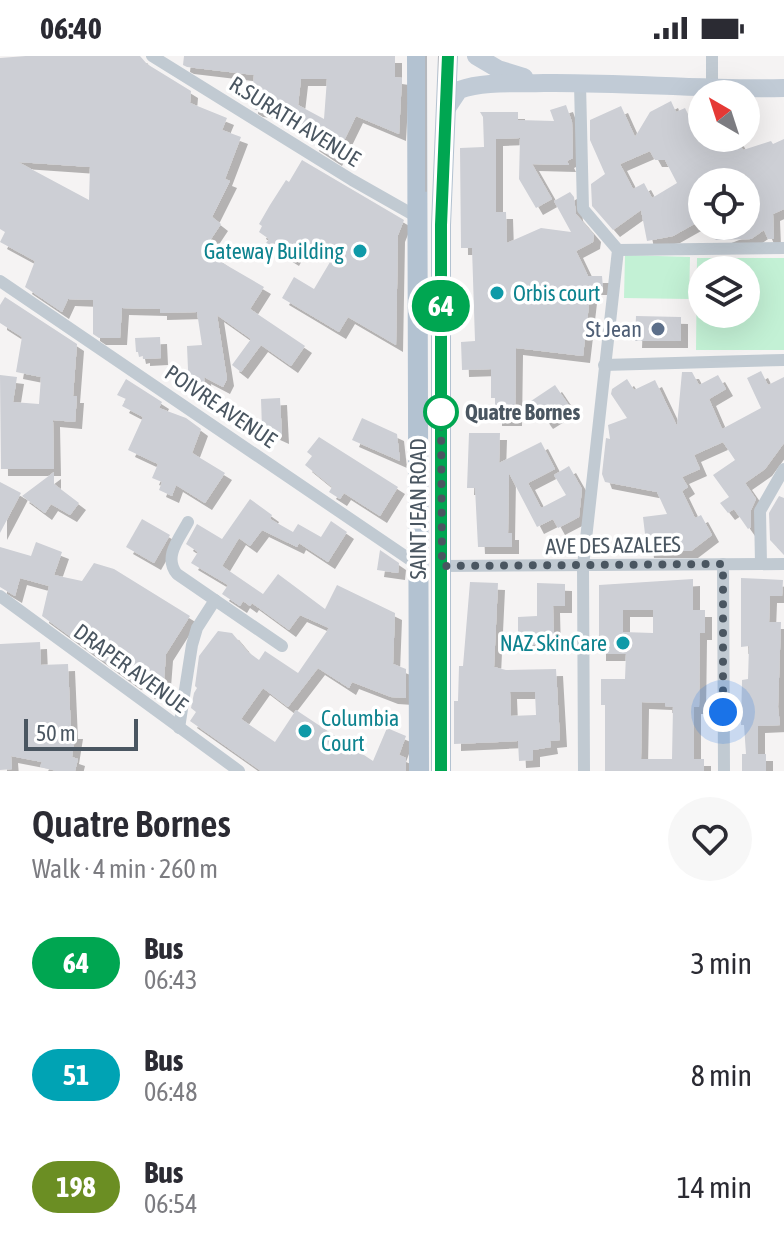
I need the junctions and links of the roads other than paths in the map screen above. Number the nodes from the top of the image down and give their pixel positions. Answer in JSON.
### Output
{"nodes":[{"id":1,"x":152,"y":56,"type":"edge"},
{"id":2,"x":417,"y":56,"type":"edge"},
{"id":3,"x":448,"y":56,"type":"edge"},
{"id":4,"x":476,"y":56,"type":"edge"},
{"id":5,"x":712,"y":56,"type":"edge"},
{"id":6,"x":712,"y":80,"type":"edge"},
{"id":7,"x":571,"y":83,"type":"junction"},
{"id":8,"x":688,"y":88,"type":"edge"},
{"id":9,"x":760,"y":88,"type":"edge"},
{"id":10,"x":784,"y":88,"type":"edge"},
{"id":11,"x":445,"y":111,"type":"junction"},
{"id":12,"x":419,"y":218,"type":"junction"},
{"id":13,"x":784,"y":248,"type":"edge"},
{"id":14,"x":618,"y":250,"type":"junction"},
{"id":15,"x":0,"y":281,"type":"edge"},
{"id":16,"x":784,"y":360,"type":"edge"},
{"id":17,"x":604,"y":365,"type":"junction"},
{"id":18,"x":784,"y":469,"type":"edge"},
{"id":19,"x":188,"y":522,"type":"dead end"},
{"id":20,"x":723,"y":564,"type":"junction"},
{"id":21,"x":761,"y":564,"type":"junction"},
{"id":22,"x":784,"y":564,"type":"edge"},
{"id":23,"x":418,"y":565,"type":"junction"},
{"id":24,"x":442,"y":566,"type":"junction"},
{"id":25,"x":583,"y":566,"type":"junction"},
{"id":26,"x":0,"y":596,"type":"edge"},
{"id":27,"x":215,"y":600,"type":"junction"},
{"id":28,"x":282,"y":646,"type":"dead end"},
{"id":29,"x":179,"y":728,"type":"junction"},
{"id":30,"x":239,"y":771,"type":"edge"},
{"id":31,"x":419,"y":771,"type":"edge"},
{"id":32,"x":441,"y":771,"type":"edge"},
{"id":33,"x":584,"y":771,"type":"edge"},
{"id":34,"x":724,"y":771,"type":"edge"}],
"edges":[{"from":1,"to":12,"type":"street","name":"R.SURATH AVENUE"},
{"from":2,"to":12,"type":"main road","name":"SAINT JEAN ROAD"},
{"from":3,"to":11,"type":"main road","name":"SAINT JEAN ROAD"},
{"from":4,"to":7,"type":"main road"},
{"from":5,"to":6,"type":"street"},
{"from":7,"to":8,"type":"main road"},
{"from":7,"to":11,"type":"main road"},
{"from":7,"to":14,"type":"street"},
{"from":9,"to":10,"type":"main road"},
{"from":11,"to":24,"type":"main road","name":"SAINT JEAN ROAD"},
{"from":12,"to":23,"type":"main road","name":"SAINT JEAN ROAD"},
{"from":13,"to":14,"type":"street"},
{"from":14,"to":17,"type":"street"},
{"from":15,"to":23,"type":"street","name":"POIVRE AVENUE"},
{"from":16,"to":17,"type":"street"},
{"from":17,"to":25,"type":"street"},
{"from":18,"to":21,"type":"street"},
{"from":19,"to":27,"type":"street"},
{"from":20,"to":21,"type":"street","name":"AVE DES AZALEES"},
{"from":20,"to":25,"type":"street","name":"AVE DES AZALEES"},
{"from":20,"to":34,"type":"street"},
{"from":21,"to":22,"type":"street","name":"AVE DES AZALEES"},
{"from":23,"to":31,"type":"main road","name":"SAINT JEAN ROAD"},
{"from":24,"to":25,"type":"street","name":"AVE DES AZALEES"},
{"from":24,"to":32,"type":"main road","name":"SAINT JEAN ROAD"},
{"from":25,"to":33,"type":"street"},
{"from":26,"to":29,"type":"street","name":"DRAPER AVENUE"},
{"from":27,"to":28,"type":"street"},
{"from":27,"to":29,"type":"street"},
{"from":29,"to":30,"type":"street","name":"DRAPER AVENUE"}]}
